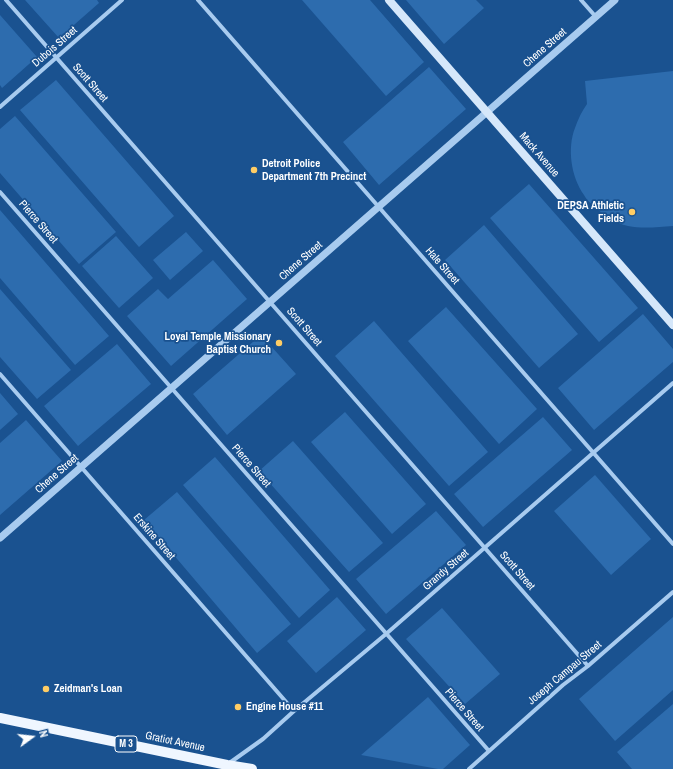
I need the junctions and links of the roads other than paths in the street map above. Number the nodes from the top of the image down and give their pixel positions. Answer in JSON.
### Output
{"nodes":[{"id":1,"x":6,"y":0,"type":"edge"},
{"id":2,"x":122,"y":0,"type":"edge"},
{"id":3,"x":198,"y":0,"type":"edge"},
{"id":4,"x":390,"y":0,"type":"edge"},
{"id":5,"x":581,"y":0,"type":"edge"},
{"id":6,"x":615,"y":0,"type":"edge"},
{"id":7,"x":596,"y":17,"type":"junction"},
{"id":8,"x":56,"y":58,"type":"junction"},
{"id":9,"x":0,"y":107,"type":"edge"},
{"id":10,"x":487,"y":112,"type":"junction"},
{"id":11,"x":0,"y":192,"type":"edge"},
{"id":12,"x":379,"y":207,"type":"junction"},
{"id":13,"x":270,"y":302,"type":"junction"},
{"id":14,"x":673,"y":324,"type":"edge"},
{"id":15,"x":0,"y":374,"type":"edge"},
{"id":16,"x":673,"y":383,"type":"edge"},
{"id":17,"x":171,"y":388,"type":"junction"},
{"id":18,"x":594,"y":453,"type":"junction"},
{"id":19,"x":81,"y":467,"type":"junction"},
{"id":20,"x":0,"y":538,"type":"edge"},
{"id":21,"x":673,"y":544,"type":"edge"},
{"id":22,"x":485,"y":548,"type":"junction"},
{"id":23,"x":673,"y":592,"type":"edge"},
{"id":24,"x":386,"y":634,"type":"junction"},
{"id":25,"x":588,"y":666,"type":"junction"},
{"id":26,"x":294,"y":711,"type":"junction"},
{"id":27,"x":0,"y":718,"type":"edge"},
{"id":28,"x":489,"y":751,"type":"junction"},
{"id":29,"x":226,"y":767,"type":"edge"},
{"id":30,"x":252,"y":769,"type":"edge"},
{"id":31,"x":469,"y":769,"type":"edge"}],
"edges":[{"from":1,"to":8,"type":"street","name":"Scott Street"},
{"from":2,"to":8,"type":"street","name":"Dubois Street"},
{"from":3,"to":12,"type":"street","name":"Hale Street"},
{"from":4,"to":10,"type":"main road","name":"Mack Avenue"},
{"from":5,"to":7,"type":"street"},
{"from":6,"to":7,"type":"street","name":"Chene Street"},
{"from":7,"to":10,"type":"street","name":"Chene Street"},
{"from":8,"to":9,"type":"street","name":"Dubois Street"},
{"from":8,"to":13,"type":"street","name":"Scott Street"},
{"from":10,"to":12,"type":"street","name":"Chene Street"},
{"from":10,"to":14,"type":"main road","name":"Mack Avenue"},
{"from":11,"to":17,"type":"street","name":"Pierce Street"},
{"from":12,"to":13,"type":"street","name":"Chene Street"},
{"from":12,"to":18,"type":"street","name":"Hale Street"},
{"from":13,"to":17,"type":"street","name":"Chene Street"},
{"from":13,"to":22,"type":"street","name":"Scott Street"},
{"from":15,"to":19,"type":"street","name":"Erskine Street"},
{"from":16,"to":18,"type":"street","name":"Grandy Street"},
{"from":17,"to":19,"type":"street","name":"Chene Street"},
{"from":17,"to":24,"type":"street","name":"Pierce Street"},
{"from":18,"to":21,"type":"street","name":"Hale Street"},
{"from":18,"to":22,"type":"street","name":"Grandy Street"},
{"from":19,"to":20,"type":"street","name":"Chene Street"},
{"from":19,"to":26,"type":"street","name":"Erskine Street"},
{"from":22,"to":24,"type":"street","name":"Grandy Street"},
{"from":22,"to":25,"type":"street","name":"Scott Street"},
{"from":23,"to":25,"type":"street","name":"Joseph Campau Street"},
{"from":24,"to":26,"type":"street","name":"Grandy Street"},
{"from":24,"to":28,"type":"street","name":"Pierce Street"},
{"from":25,"to":28,"type":"street","name":"Joseph Campau Street"},
{"from":26,"to":29,"type":"street","name":"Grandy Street"},
{"from":27,"to":29,"type":"main road","name":"Gratiot Avenue","number":"M 3"},
{"from":28,"to":31,"type":"street","name":"Joseph Campau Street"},
{"from":29,"to":30,"type":"main road","name":"Gratiot Avenue","number":"M 3"}]}
